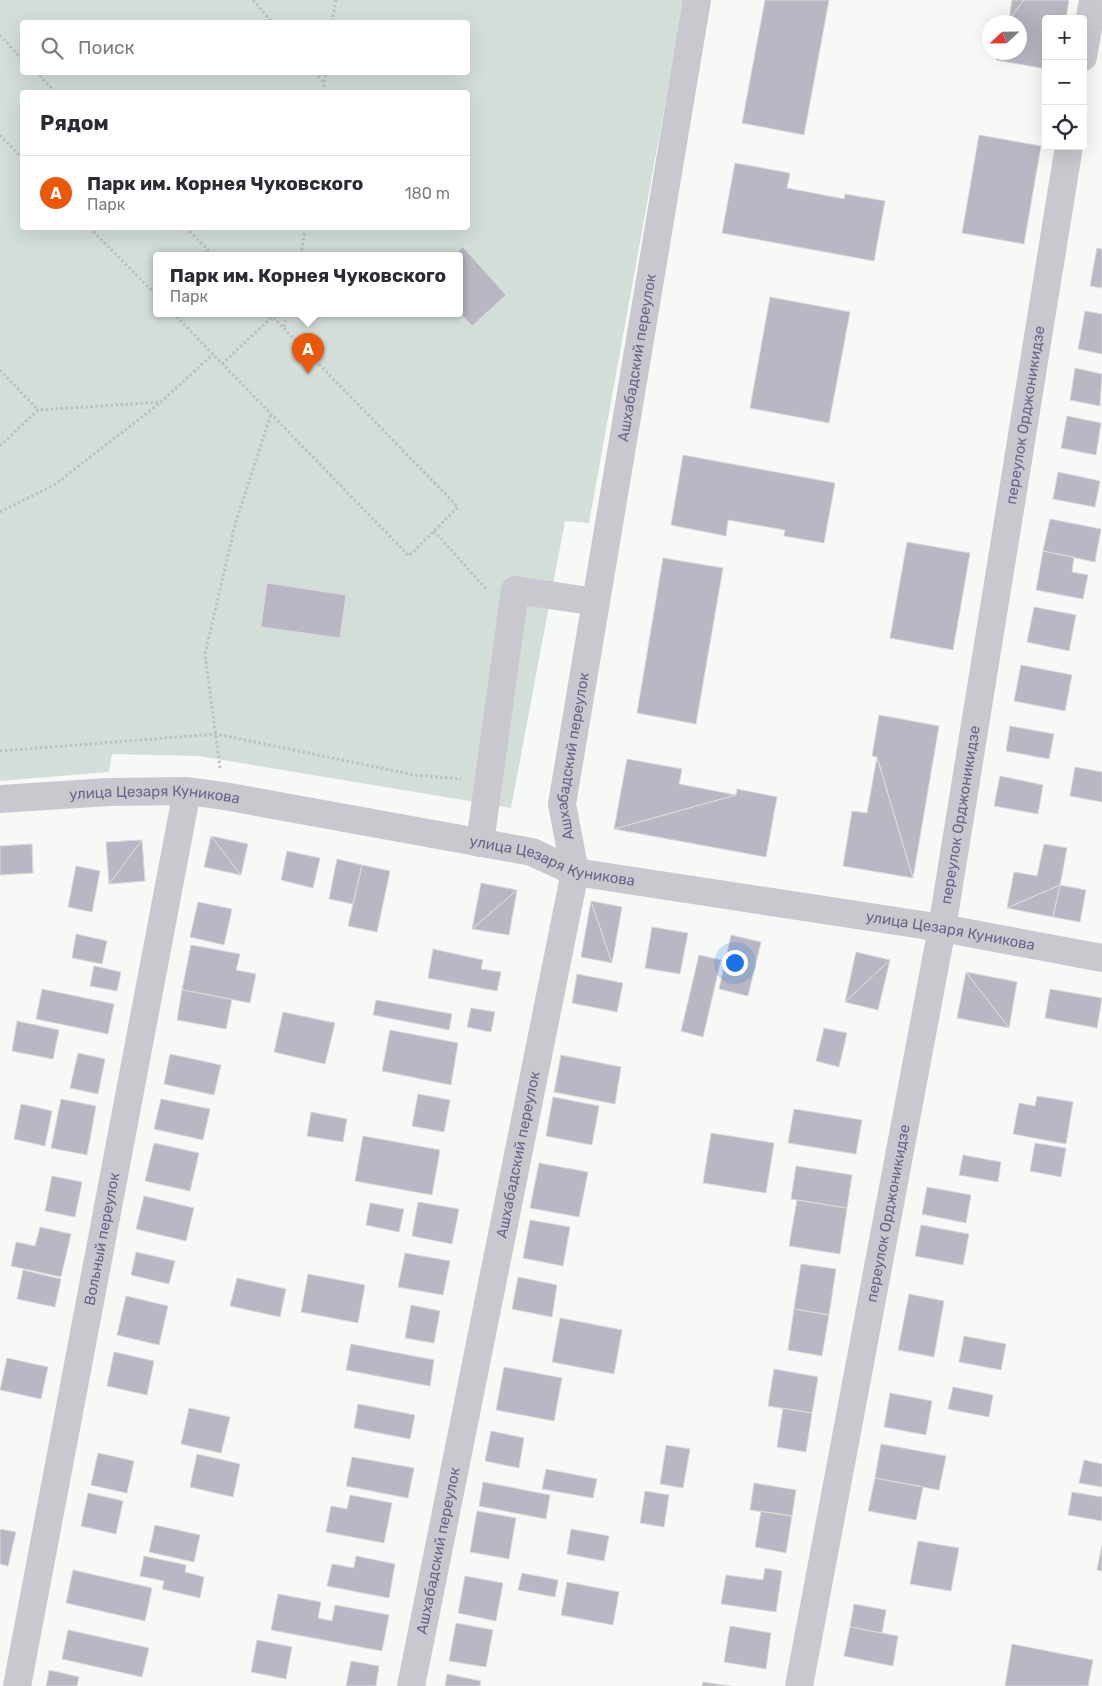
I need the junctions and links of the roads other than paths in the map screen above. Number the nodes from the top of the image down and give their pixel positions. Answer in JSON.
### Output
{"nodes":[{"id":1,"x":697,"y":0,"type":"edge"},
{"id":2,"x":1093,"y":0,"type":"edge"},
{"id":3,"x":1087,"y":34,"type":"edge"},
{"id":4,"x":1068,"y":150,"type":"edge"},
{"id":5,"x":596,"y":602,"type":"junction"},
{"id":6,"x":187,"y":791,"type":"junction"},
{"id":7,"x":0,"y":799,"type":"edge"},
{"id":8,"x":480,"y":842,"type":"junction"},
{"id":9,"x":575,"y":872,"type":"junction"},
{"id":10,"x":942,"y":928,"type":"junction"},
{"id":11,"x":1102,"y":958,"type":"edge"},
{"id":12,"x":17,"y":1686,"type":"edge"},
{"id":13,"x":411,"y":1686,"type":"edge"},
{"id":14,"x":799,"y":1686,"type":"edge"}],
"edges":[{"from":1,"to":5,"type":"street","name":"Ашхабадский переулок"},
{"from":2,"to":3,"type":"street"},
{"from":4,"to":10,"type":"street","name":"переулок Орджоникидзе"},
{"from":5,"to":8,"type":"street"},
{"from":5,"to":9,"type":"street","name":"Ашхабадский переулок"},
{"from":6,"to":7,"type":"street","name":"улица Цезаря Куникова"},
{"from":6,"to":8,"type":"street","name":"улица Цезаря Куникова"},
{"from":6,"to":12,"type":"street","name":"Вольный переулок"},
{"from":8,"to":9,"type":"street","name":"улица Цезаря Куникова"},
{"from":9,"to":10,"type":"street","name":"улица Цезаря Куникова"},
{"from":9,"to":13,"type":"street","name":"Ашхабадский переулок"},
{"from":10,"to":11,"type":"street","name":"улица Цезаря Куникова"},
{"from":10,"to":14,"type":"street","name":"переулок Орджоникидзе"}]}
